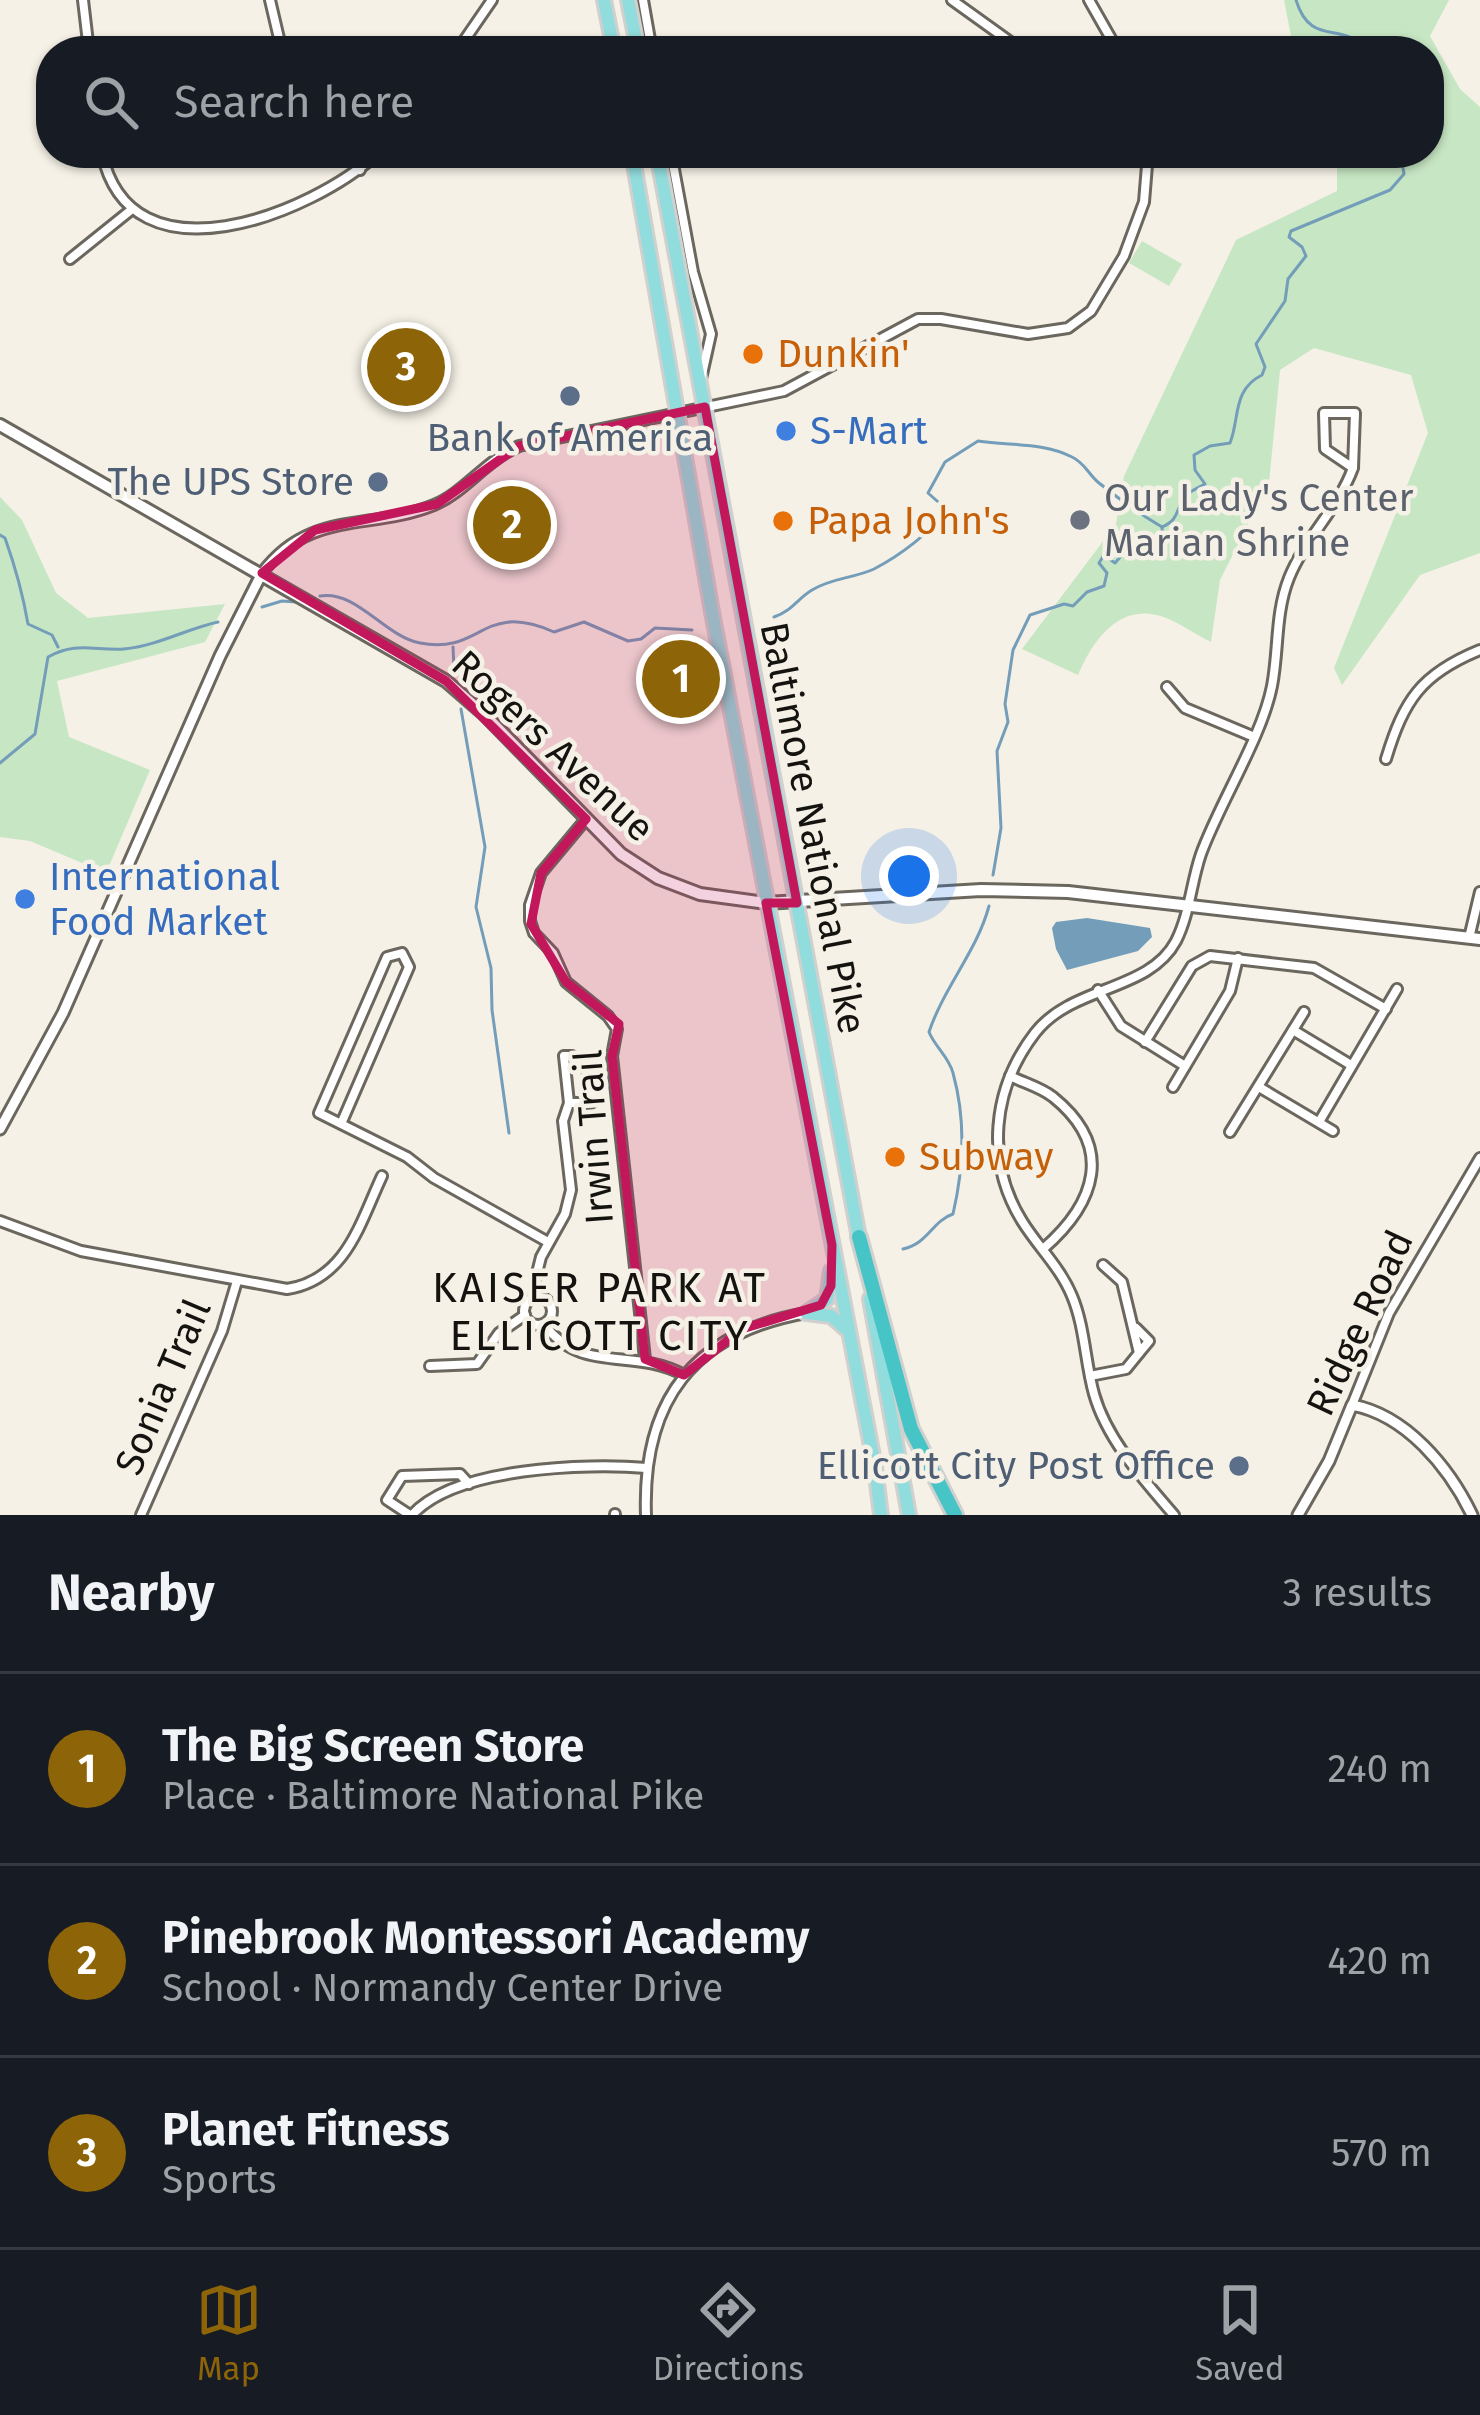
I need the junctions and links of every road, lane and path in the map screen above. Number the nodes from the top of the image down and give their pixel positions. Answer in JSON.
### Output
{"nodes":[{"id":1,"x":82,"y":0,"type":"edge"},
{"id":2,"x":270,"y":0,"type":"edge"},
{"id":3,"x":492,"y":0,"type":"edge"},
{"id":4,"x":604,"y":0,"type":"edge"},
{"id":5,"x":628,"y":0,"type":"edge"},
{"id":6,"x":643,"y":0,"type":"edge"},
{"id":7,"x":952,"y":0,"type":"edge"},
{"id":8,"x":1089,"y":0,"type":"edge"},
{"id":9,"x":87,"y":36,"type":"edge"},
{"id":10,"x":278,"y":36,"type":"edge"},
{"id":11,"x":467,"y":36,"type":"edge"},
{"id":12,"x":611,"y":36,"type":"edge"},
{"id":13,"x":635,"y":36,"type":"edge"},
{"id":14,"x":649,"y":36,"type":"edge"},
{"id":15,"x":1002,"y":36,"type":"edge"},
{"id":16,"x":1109,"y":36,"type":"edge"},
{"id":17,"x":106,"y":168,"type":"edge"},
{"id":18,"x":635,"y":168,"type":"edge"},
{"id":19,"x":660,"y":168,"type":"edge"},
{"id":20,"x":674,"y":168,"type":"edge"},
{"id":21,"x":1147,"y":168,"type":"edge"},
{"id":22,"x":360,"y":170,"type":"edge"},
{"id":23,"x":130,"y":210,"type":"junction"},
{"id":24,"x":70,"y":259,"type":"dead end"},
{"id":25,"x":701,"y":381,"type":"junction"},
{"id":26,"x":705,"y":406,"type":"junction"},
{"id":27,"x":678,"y":412,"type":"junction"},
{"id":28,"x":0,"y":425,"type":"edge"},
{"id":29,"x":1353,"y":468,"type":"junction"},
{"id":30,"x":262,"y":572,"type":"junction"},
{"id":31,"x":1480,"y":650,"type":"edge"},
{"id":32,"x":1167,"y":687,"type":"dead end"},
{"id":33,"x":1252,"y":736,"type":"junction"},
{"id":34,"x":1386,"y":759,"type":"dead end"},
{"id":35,"x":586,"y":819,"type":"junction"},
{"id":36,"x":1480,"y":892,"type":"edge"},
{"id":37,"x":766,"y":903,"type":"junction"},
{"id":38,"x":797,"y":903,"type":"junction"},
{"id":39,"x":1189,"y":908,"type":"junction"},
{"id":40,"x":1474,"y":938,"type":"edge"},
{"id":41,"x":1238,"y":958,"type":"junction"},
{"id":42,"x":1397,"y":989,"type":"dead end"},
{"id":43,"x":1098,"y":990,"type":"junction"},
{"id":44,"x":1386,"y":1009,"type":"junction"},
{"id":45,"x":1304,"y":1012,"type":"dead end"},
{"id":46,"x":1293,"y":1030,"type":"junction"},
{"id":47,"x":1145,"y":1042,"type":"junction"},
{"id":48,"x":1352,"y":1065,"type":"junction"},
{"id":49,"x":1185,"y":1066,"type":"junction"},
{"id":50,"x":1010,"y":1076,"type":"junction"},
{"id":51,"x":1259,"y":1087,"type":"junction"},
{"id":52,"x":1173,"y":1088,"type":"dead end"},
{"id":53,"x":569,"y":1103,"type":"junction"},
{"id":54,"x":1319,"y":1122,"type":"junction"},
{"id":55,"x":341,"y":1124,"type":"junction"},
{"id":56,"x":0,"y":1129,"type":"edge"},
{"id":57,"x":1334,"y":1131,"type":"dead end"},
{"id":58,"x":1230,"y":1132,"type":"dead end"},
{"id":59,"x":1480,"y":1158,"type":"edge"},
{"id":60,"x":382,"y":1176,"type":"dead end"},
{"id":61,"x":0,"y":1221,"type":"edge"},
{"id":62,"x":859,"y":1237,"type":"junction"},
{"id":63,"x":548,"y":1242,"type":"junction"},
{"id":64,"x":832,"y":1245,"type":"junction"},
{"id":65,"x":1043,"y":1249,"type":"junction"},
{"id":66,"x":1103,"y":1265,"type":"dead end"},
{"id":67,"x":237,"y":1281,"type":"junction"},
{"id":68,"x":536,"y":1297,"type":"junction"},
{"id":69,"x":806,"y":1313,"type":"junction"},
{"id":70,"x":525,"y":1315,"type":"junction"},
{"id":71,"x":544,"y":1324,"type":"junction"},
{"id":72,"x":848,"y":1331,"type":"junction"},
{"id":73,"x":645,"y":1359,"type":"junction"},
{"id":74,"x":430,"y":1366,"type":"dead end"},
{"id":75,"x":684,"y":1375,"type":"junction"},
{"id":76,"x":1090,"y":1376,"type":"junction"},
{"id":77,"x":1352,"y":1405,"type":"junction"},
{"id":78,"x":647,"y":1468,"type":"junction"},
{"id":79,"x":469,"y":1484,"type":"junction"},
{"id":80,"x":141,"y":1515,"type":"edge"},
{"id":81,"x":411,"y":1515,"type":"edge"},
{"id":82,"x":646,"y":1515,"type":"edge"},
{"id":83,"x":884,"y":1515,"type":"edge"},
{"id":84,"x":909,"y":1515,"type":"edge"},
{"id":85,"x":956,"y":1515,"type":"edge"},
{"id":86,"x":1174,"y":1515,"type":"edge"},
{"id":87,"x":1298,"y":1515,"type":"edge"},
{"id":88,"x":1472,"y":1515,"type":"edge"}],
"edges":[{"from":1,"to":9,"type":"street"},
{"from":2,"to":10,"type":"street"},
{"from":3,"to":11,"type":"street"},
{"from":4,"to":12,"type":"main road"},
{"from":5,"to":13,"type":"main road"},
{"from":6,"to":14,"type":"street"},
{"from":7,"to":15,"type":"street"},
{"from":8,"to":16,"type":"street"},
{"from":17,"to":23,"type":"street"},
{"from":18,"to":27,"type":"main road","name":"Baltimore National Pike"},
{"from":19,"to":25,"type":"main road","name":"Baltimore National Pike"},
{"from":20,"to":25,"type":"street"},
{"from":21,"to":26,"type":"street"},
{"from":22,"to":23,"type":"street"},
{"from":23,"to":24,"type":"street"},
{"from":25,"to":26,"type":"main road","name":"Baltimore National Pike"},
{"from":26,"to":27,"type":"street"},
{"from":26,"to":38,"type":"main road","name":"Baltimore National Pike"},
{"from":27,"to":30,"type":"street"},
{"from":27,"to":37,"type":"main road","name":"Baltimore National Pike"},
{"from":28,"to":30,"type":"main road","name":"Rogers Avenue"},
{"from":29,"to":29,"type":"street"},
{"from":29,"to":33,"type":"street"},
{"from":30,"to":35,"type":"main road","name":"Rogers Avenue"},
{"from":30,"to":56,"type":"street"},
{"from":31,"to":34,"type":"street"},
{"from":32,"to":33,"type":"street"},
{"from":33,"to":39,"type":"street"},
{"from":35,"to":37,"type":"main road","name":"Rogers Avenue"},
{"from":35,"to":73,"type":"street","name":"Irwin Trail"},
{"from":36,"to":40,"type":"street"},
{"from":37,"to":38,"type":"main road","name":"Rogers Avenue"},
{"from":37,"to":64,"type":"main road","name":"Baltimore National Pike"},
{"from":38,"to":39,"type":"main road","name":"Rogers Avenue"},
{"from":38,"to":62,"type":"main road","name":"Baltimore National Pike"},
{"from":39,"to":40,"type":"main road","name":"Rogers Avenue"},
{"from":39,"to":43,"type":"street"},
{"from":41,"to":44,"type":"street"},
{"from":41,"to":47,"type":"street"},
{"from":41,"to":49,"type":"street"},
{"from":42,"to":44,"type":"street"},
{"from":43,"to":47,"type":"street"},
{"from":43,"to":50,"type":"street"},
{"from":44,"to":48,"type":"street"},
{"from":45,"to":46,"type":"street"},
{"from":46,"to":48,"type":"street"},
{"from":46,"to":51,"type":"street"},
{"from":47,"to":49,"type":"street"},
{"from":48,"to":54,"type":"street"},
{"from":49,"to":52,"type":"street"},
{"from":50,"to":65,"type":"street"},
{"from":50,"to":65,"type":"street"},
{"from":51,"to":54,"type":"street"},
{"from":51,"to":58,"type":"street"},
{"from":53,"to":53,"type":"street"},
{"from":53,"to":63,"type":"street"},
{"from":54,"to":57,"type":"street"},
{"from":55,"to":55,"type":"street"},
{"from":55,"to":63,"type":"street"},
{"from":59,"to":77,"type":"street","name":"Ridge Road"},
{"from":60,"to":67,"type":"street"},
{"from":61,"to":67,"type":"street"},
{"from":62,"to":84,"type":"main road","name":"Baltimore National Pike"},
{"from":62,"to":85,"type":"highway"},
{"from":63,"to":68,"type":"street"},
{"from":64,"to":69,"type":"main road"},
{"from":64,"to":72,"type":"main road","name":"Baltimore National Pike"},
{"from":65,"to":76,"type":"street"},
{"from":66,"to":76,"type":"street"},
{"from":67,"to":80,"type":"street","name":"Sonia Trail"},
{"from":68,"to":70,"type":"street"},
{"from":68,"to":71,"type":"street"},
{"from":69,"to":72,"type":"main road"},
{"from":69,"to":75,"type":"street"},
{"from":70,"to":71,"type":"street"},
{"from":70,"to":74,"type":"street"},
{"from":71,"to":73,"type":"street"},
{"from":72,"to":83,"type":"main road","name":"Baltimore National Pike"},
{"from":73,"to":75,"type":"street"},
{"from":75,"to":78,"type":"street"},
{"from":76,"to":86,"type":"street"},
{"from":77,"to":87,"type":"street","name":"Ridge Road"},
{"from":77,"to":88,"type":"street"},
{"from":78,"to":79,"type":"street"},
{"from":78,"to":82,"type":"street"},
{"from":79,"to":81,"type":"street"},
{"from":79,"to":81,"type":"street"}]}
